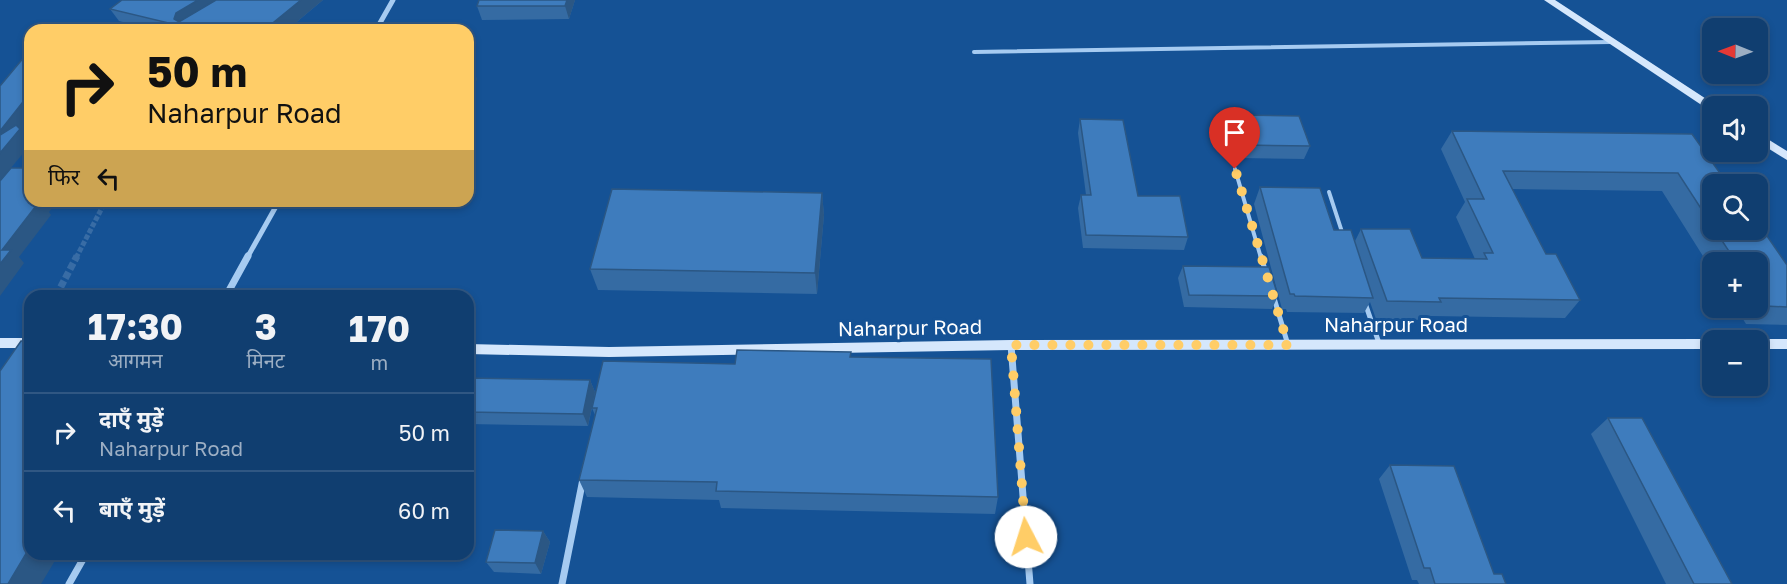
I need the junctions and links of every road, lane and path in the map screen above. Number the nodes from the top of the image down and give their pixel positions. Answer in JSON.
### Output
{"nodes":[{"id":1,"x":393,"y":0,"type":"edge"},
{"id":2,"x":1549,"y":0,"type":"edge"},
{"id":3,"x":379,"y":24,"type":"edge"},
{"id":4,"x":1613,"y":42,"type":"junction"},
{"id":5,"x":974,"y":52,"type":"dead end"},
{"id":6,"x":1702,"y":101,"type":"edge"},
{"id":7,"x":1768,"y":144,"type":"edge"},
{"id":8,"x":1787,"y":156,"type":"edge"},
{"id":9,"x":1235,"y":169,"type":"dead end"},
{"id":10,"x":1329,"y":192,"type":"dead end"},
{"id":11,"x":276,"y":207,"type":"edge"},
{"id":12,"x":1343,"y":237,"type":"edge"},
{"id":13,"x":1268,"y":279,"type":"edge"},
{"id":14,"x":229,"y":290,"type":"edge"},
{"id":15,"x":1271,"y":290,"type":"edge"},
{"id":16,"x":1361,"y":291,"type":"edge"},
{"id":17,"x":0,"y":343,"type":"edge"},
{"id":18,"x":24,"y":343,"type":"edge"},
{"id":19,"x":1378,"y":344,"type":"junction"},
{"id":20,"x":1702,"y":344,"type":"edge"},
{"id":21,"x":1768,"y":344,"type":"edge"},
{"id":22,"x":1787,"y":344,"type":"edge"},
{"id":23,"x":1011,"y":345,"type":"junction"},
{"id":24,"x":1288,"y":345,"type":"junction"},
{"id":25,"x":474,"y":349,"type":"edge"},
{"id":26,"x":585,"y":468,"type":"edge"},
{"id":27,"x":83,"y":560,"type":"edge"},
{"id":28,"x":69,"y":584,"type":"edge"},
{"id":29,"x":562,"y":584,"type":"edge"},
{"id":30,"x":1030,"y":584,"type":"edge"}],
"edges":[{"from":1,"to":3,"type":"street"},
{"from":2,"to":4,"type":"street"},
{"from":4,"to":5,"type":"lane"},
{"from":4,"to":6,"type":"street"},
{"from":7,"to":8,"type":"street"},
{"from":9,"to":13,"type":"lane"},
{"from":10,"to":12,"type":"lane"},
{"from":11,"to":14,"type":"street"},
{"from":15,"to":24,"type":"lane"},
{"from":16,"to":19,"type":"lane"},
{"from":17,"to":18,"type":"street"},
{"from":19,"to":20,"type":"street","name":"Naharpur Road"},
{"from":19,"to":24,"type":"street","name":"Naharpur Road"},
{"from":21,"to":22,"type":"street"},
{"from":23,"to":24,"type":"street","name":"Naharpur Road"},
{"from":23,"to":25,"type":"street","name":"Naharpur Road"},
{"from":23,"to":30,"type":"street"},
{"from":26,"to":29,"type":"street"},
{"from":27,"to":28,"type":"street"}]}
